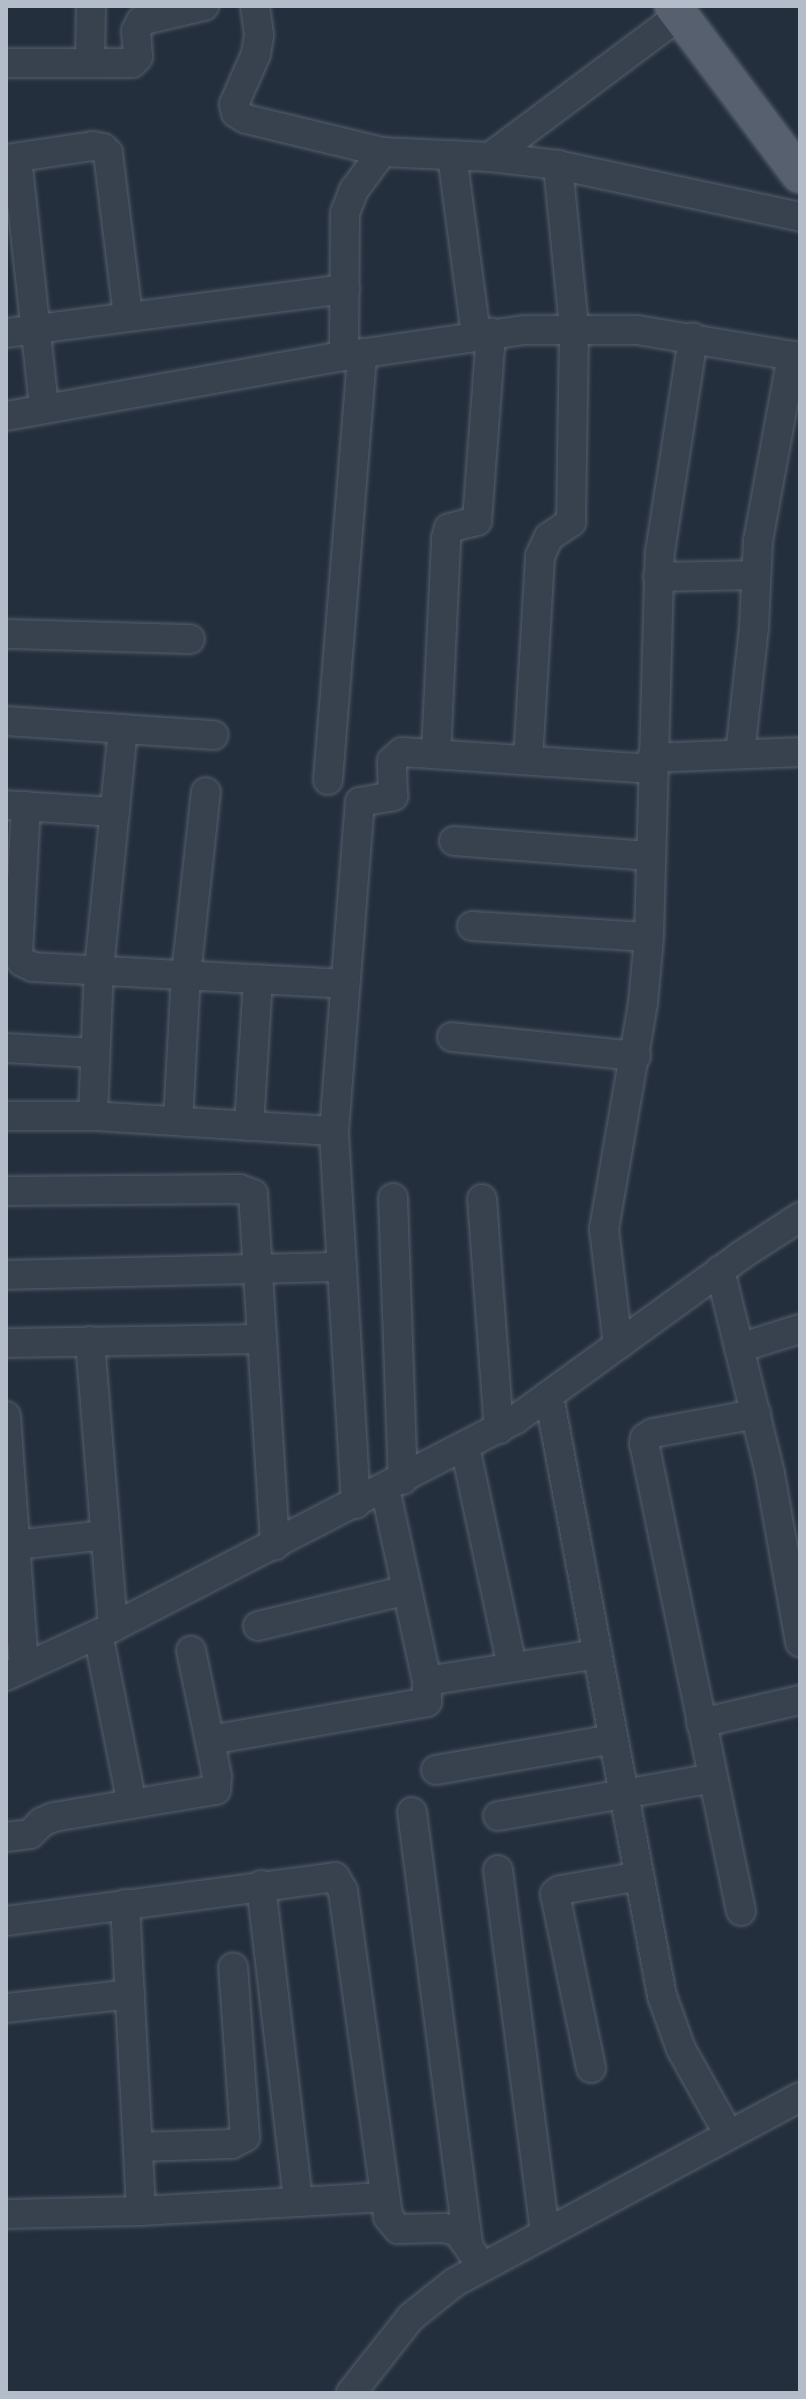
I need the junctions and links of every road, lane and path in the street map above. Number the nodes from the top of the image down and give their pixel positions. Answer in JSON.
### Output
{"nodes":[{"id":1,"x":91,"y":6,"type":"edge"},
{"id":2,"x":204,"y":6,"type":"edge"},
{"id":3,"x":255,"y":6,"type":"edge"},
{"id":4,"x":676,"y":10,"type":"edge"},
{"id":5,"x":6,"y":63,"type":"edge"},
{"id":6,"x":90,"y":63,"type":"junction"},
{"id":7,"x":382,"y":152,"type":"junction"},
{"id":8,"x":452,"y":155,"type":"junction"},
{"id":9,"x":490,"y":157,"type":"junction"},
{"id":10,"x":12,"y":158,"type":"edge"},
{"id":11,"x":558,"y":165,"type":"junction"},
{"id":12,"x":800,"y":175,"type":"edge"},
{"id":13,"x":800,"y":217,"type":"edge"},
{"id":14,"x":345,"y":289,"type":"junction"},
{"id":15,"x":128,"y":316,"type":"junction"},
{"id":16,"x":36,"y":328,"type":"junction"},
{"id":17,"x":574,"y":328,"type":"junction"},
{"id":18,"x":6,"y":333,"type":"edge"},
{"id":19,"x":483,"y":334,"type":"junction"},
{"id":20,"x":693,"y":338,"type":"junction"},
{"id":21,"x":353,"y":355,"type":"junction"},
{"id":22,"x":796,"y":356,"type":"edge"},
{"id":23,"x":44,"y":408,"type":"junction"},
{"id":24,"x":6,"y":416,"type":"edge"},
{"id":25,"x":756,"y":575,"type":"junction"},
{"id":26,"x":658,"y":577,"type":"junction"},
{"id":27,"x":6,"y":634,"type":"edge"},
{"id":28,"x":190,"y":639,"type":"dead end"},
{"id":29,"x":6,"y":721,"type":"edge"},
{"id":30,"x":123,"y":729,"type":"junction"},
{"id":31,"x":214,"y":735,"type":"dead end"},
{"id":32,"x":800,"y":752,"type":"edge"},
{"id":33,"x":436,"y":754,"type":"junction"},
{"id":34,"x":740,"y":754,"type":"junction"},
{"id":35,"x":528,"y":760,"type":"junction"},
{"id":36,"x":652,"y":764,"type":"junction"},
{"id":37,"x":328,"y":780,"type":"dead end"},
{"id":38,"x":206,"y":792,"type":"dead end"},
{"id":39,"x":16,"y":805,"type":"edge"},
{"id":40,"x":115,"y":812,"type":"junction"},
{"id":41,"x":454,"y":841,"type":"dead end"},
{"id":42,"x":650,"y":856,"type":"junction"},
{"id":43,"x":472,"y":926,"type":"dead end"},
{"id":44,"x":649,"y":937,"type":"junction"},
{"id":45,"x":99,"y":969,"type":"junction"},
{"id":46,"x":186,"y":975,"type":"junction"},
{"id":47,"x":258,"y":979,"type":"junction"},
{"id":48,"x":345,"y":984,"type":"junction"},
{"id":49,"x":452,"y":1037,"type":"dead end"},
{"id":50,"x":6,"y":1048,"type":"edge"},
{"id":51,"x":95,"y":1053,"type":"junction"},
{"id":52,"x":636,"y":1056,"type":"junction"},
{"id":53,"x":6,"y":1116,"type":"edge"},
{"id":54,"x":93,"y":1116,"type":"junction"},
{"id":55,"x":178,"y":1121,"type":"junction"},
{"id":56,"x":249,"y":1126,"type":"junction"},
{"id":57,"x":334,"y":1131,"type":"junction"},
{"id":58,"x":6,"y":1191,"type":"edge"},
{"id":59,"x":393,"y":1198,"type":"dead end"},
{"id":60,"x":482,"y":1199,"type":"dead end"},
{"id":61,"x":800,"y":1217,"type":"edge"},
{"id":62,"x":342,"y":1267,"type":"junction"},
{"id":63,"x":258,"y":1269,"type":"junction"},
{"id":64,"x":720,"y":1270,"type":"junction"},
{"id":65,"x":6,"y":1275,"type":"edge"},
{"id":66,"x":800,"y":1329,"type":"edge"},
{"id":67,"x":262,"y":1339,"type":"junction"},
{"id":68,"x":90,"y":1341,"type":"junction"},
{"id":69,"x":6,"y":1343,"type":"edge"},
{"id":70,"x":618,"y":1345,"type":"junction"},
{"id":71,"x":739,"y":1348,"type":"junction"},
{"id":72,"x":549,"y":1396,"type":"junction"},
{"id":73,"x":756,"y":1414,"type":"junction"},
{"id":74,"x":6,"y":1416,"type":"edge"},
{"id":75,"x":499,"y":1429,"type":"junction"},
{"id":76,"x":465,"y":1447,"type":"junction"},
{"id":77,"x":394,"y":1484,"type":"junction"},
{"id":78,"x":356,"y":1504,"type":"junction"},
{"id":79,"x":105,"y":1535,"type":"junction"},
{"id":80,"x":275,"y":1545,"type":"junction"},
{"id":81,"x":11,"y":1546,"type":"edge"},
{"id":82,"x":794,"y":1574,"type":"edge"},
{"id":83,"x":407,"y":1590,"type":"junction"},
{"id":84,"x":258,"y":1626,"type":"dead end"},
{"id":85,"x":105,"y":1630,"type":"junction"},
{"id":86,"x":800,"y":1642,"type":"edge"},
{"id":87,"x":191,"y":1651,"type":"dead end"},
{"id":88,"x":597,"y":1654,"type":"junction"},
{"id":89,"x":512,"y":1667,"type":"junction"},
{"id":90,"x":15,"y":1671,"type":"edge"},
{"id":91,"x":427,"y":1681,"type":"junction"},
{"id":92,"x":800,"y":1700,"type":"edge"},
{"id":93,"x":701,"y":1723,"type":"junction"},
{"id":94,"x":613,"y":1739,"type":"junction"},
{"id":95,"x":210,"y":1740,"type":"junction"},
{"id":96,"x":436,"y":1770,"type":"dead end"},
{"id":97,"x":713,"y":1778,"type":"junction"},
{"id":98,"x":624,"y":1795,"type":"junction"},
{"id":99,"x":132,"y":1804,"type":"junction"},
{"id":100,"x":412,"y":1812,"type":"dead end"},
{"id":101,"x":498,"y":1816,"type":"dead end"},
{"id":102,"x":6,"y":1837,"type":"edge"},
{"id":103,"x":498,"y":1870,"type":"dead end"},
{"id":104,"x":639,"y":1876,"type":"junction"},
{"id":105,"x":261,"y":1885,"type":"junction"},
{"id":106,"x":125,"y":1904,"type":"junction"},
{"id":107,"x":741,"y":1911,"type":"dead end"},
{"id":108,"x":6,"y":1921,"type":"edge"},
{"id":109,"x":233,"y":1967,"type":"dead end"},
{"id":110,"x":130,"y":1994,"type":"junction"},
{"id":111,"x":6,"y":2008,"type":"edge"},
{"id":112,"x":591,"y":2068,"type":"dead end"},
{"id":113,"x":800,"y":2097,"type":"edge"},
{"id":114,"x":729,"y":2135,"type":"junction"},
{"id":115,"x":138,"y":2147,"type":"junction"},
{"id":116,"x":385,"y":2197,"type":"junction"},
{"id":117,"x":298,"y":2201,"type":"junction"},
{"id":118,"x":141,"y":2211,"type":"junction"},
{"id":119,"x":6,"y":2214,"type":"edge"},
{"id":120,"x":545,"y":2232,"type":"junction"},
{"id":121,"x":475,"y":2255,"type":"junction"},
{"id":122,"x":351,"y":2393,"type":"edge"}],
"edges":[{"from":1,"to":6,"type":"street"},
{"from":2,"to":6,"type":"street"},
{"from":3,"to":7,"type":"street"},
{"from":4,"to":9,"type":"street"},
{"from":4,"to":12,"type":"main road"},
{"from":5,"to":6,"type":"street"},
{"from":7,"to":8,"type":"street"},
{"from":7,"to":14,"type":"street"},
{"from":8,"to":9,"type":"street"},
{"from":8,"to":19,"type":"street"},
{"from":9,"to":11,"type":"street"},
{"from":10,"to":15,"type":"street"},
{"from":10,"to":16,"type":"street"},
{"from":11,"to":13,"type":"street"},
{"from":11,"to":17,"type":"street"},
{"from":14,"to":15,"type":"street"},
{"from":14,"to":21,"type":"street"},
{"from":15,"to":16,"type":"street"},
{"from":16,"to":18,"type":"street"},
{"from":16,"to":23,"type":"street"},
{"from":17,"to":19,"type":"street"},
{"from":17,"to":20,"type":"street"},
{"from":17,"to":35,"type":"street"},
{"from":19,"to":21,"type":"street"},
{"from":19,"to":33,"type":"street"},
{"from":20,"to":22,"type":"street"},
{"from":20,"to":26,"type":"street"},
{"from":21,"to":23,"type":"street"},
{"from":21,"to":37,"type":"street"},
{"from":22,"to":25,"type":"street"},
{"from":23,"to":24,"type":"street"},
{"from":25,"to":26,"type":"street"},
{"from":25,"to":34,"type":"street"},
{"from":26,"to":36,"type":"street"},
{"from":27,"to":28,"type":"street"},
{"from":29,"to":30,"type":"street"},
{"from":30,"to":31,"type":"street"},
{"from":30,"to":40,"type":"street"},
{"from":32,"to":34,"type":"street"},
{"from":33,"to":35,"type":"street"},
{"from":33,"to":48,"type":"street"},
{"from":34,"to":36,"type":"street"},
{"from":35,"to":36,"type":"street"},
{"from":36,"to":42,"type":"street"},
{"from":38,"to":46,"type":"street"},
{"from":39,"to":40,"type":"street"},
{"from":39,"to":45,"type":"street"},
{"from":40,"to":45,"type":"street"},
{"from":41,"to":42,"type":"street"},
{"from":42,"to":44,"type":"street"},
{"from":43,"to":44,"type":"street"},
{"from":44,"to":52,"type":"street"},
{"from":45,"to":46,"type":"street"},
{"from":45,"to":51,"type":"street"},
{"from":46,"to":47,"type":"street"},
{"from":46,"to":55,"type":"street"},
{"from":47,"to":48,"type":"street"},
{"from":47,"to":56,"type":"street"},
{"from":48,"to":57,"type":"street"},
{"from":49,"to":52,"type":"street"},
{"from":50,"to":51,"type":"street"},
{"from":51,"to":54,"type":"street"},
{"from":52,"to":70,"type":"street"},
{"from":53,"to":54,"type":"street"},
{"from":54,"to":55,"type":"street"},
{"from":55,"to":56,"type":"street"},
{"from":56,"to":57,"type":"street"},
{"from":57,"to":62,"type":"street"},
{"from":58,"to":63,"type":"street"},
{"from":59,"to":77,"type":"street"},
{"from":60,"to":75,"type":"street"},
{"from":61,"to":64,"type":"street"},
{"from":62,"to":63,"type":"street"},
{"from":62,"to":78,"type":"street"},
{"from":63,"to":65,"type":"street"},
{"from":63,"to":67,"type":"street"},
{"from":64,"to":70,"type":"street"},
{"from":64,"to":71,"type":"street"},
{"from":66,"to":71,"type":"street"},
{"from":67,"to":68,"type":"street"},
{"from":67,"to":80,"type":"street"},
{"from":68,"to":69,"type":"street"},
{"from":68,"to":79,"type":"street"},
{"from":70,"to":72,"type":"street"},
{"from":71,"to":73,"type":"street"},
{"from":72,"to":75,"type":"street"},
{"from":72,"to":88,"type":"street"},
{"from":73,"to":82,"type":"street"},
{"from":73,"to":93,"type":"street"},
{"from":74,"to":81,"type":"street"},
{"from":75,"to":76,"type":"street"},
{"from":76,"to":77,"type":"street"},
{"from":76,"to":89,"type":"street"},
{"from":77,"to":78,"type":"street"},
{"from":77,"to":83,"type":"street"},
{"from":78,"to":80,"type":"street"},
{"from":79,"to":81,"type":"street"},
{"from":79,"to":85,"type":"street"},
{"from":80,"to":85,"type":"street"},
{"from":81,"to":90,"type":"street"},
{"from":82,"to":86,"type":"street"},
{"from":83,"to":84,"type":"street"},
{"from":83,"to":91,"type":"street"},
{"from":85,"to":90,"type":"street"},
{"from":85,"to":99,"type":"street"},
{"from":87,"to":95,"type":"street"},
{"from":88,"to":89,"type":"street"},
{"from":88,"to":94,"type":"street"},
{"from":89,"to":91,"type":"street"},
{"from":91,"to":95,"type":"street"},
{"from":92,"to":93,"type":"street"},
{"from":93,"to":97,"type":"street"},
{"from":94,"to":96,"type":"street"},
{"from":94,"to":98,"type":"street"},
{"from":95,"to":99,"type":"street"},
{"from":97,"to":98,"type":"street"},
{"from":97,"to":107,"type":"street"},
{"from":98,"to":101,"type":"street"},
{"from":98,"to":104,"type":"street"},
{"from":99,"to":102,"type":"street"},
{"from":100,"to":121,"type":"street"},
{"from":103,"to":120,"type":"street"},
{"from":104,"to":112,"type":"street"},
{"from":104,"to":114,"type":"street"},
{"from":105,"to":106,"type":"street"},
{"from":105,"to":116,"type":"street"},
{"from":105,"to":117,"type":"street"},
{"from":106,"to":108,"type":"street"},
{"from":106,"to":110,"type":"street"},
{"from":109,"to":115,"type":"street"},
{"from":110,"to":111,"type":"street"},
{"from":110,"to":115,"type":"street"},
{"from":113,"to":114,"type":"street"},
{"from":114,"to":120,"type":"street"},
{"from":115,"to":118,"type":"street"},
{"from":116,"to":117,"type":"street"},
{"from":116,"to":121,"type":"street"},
{"from":117,"to":118,"type":"street"},
{"from":118,"to":119,"type":"street"},
{"from":120,"to":121,"type":"street"},
{"from":121,"to":122,"type":"street"}]}
